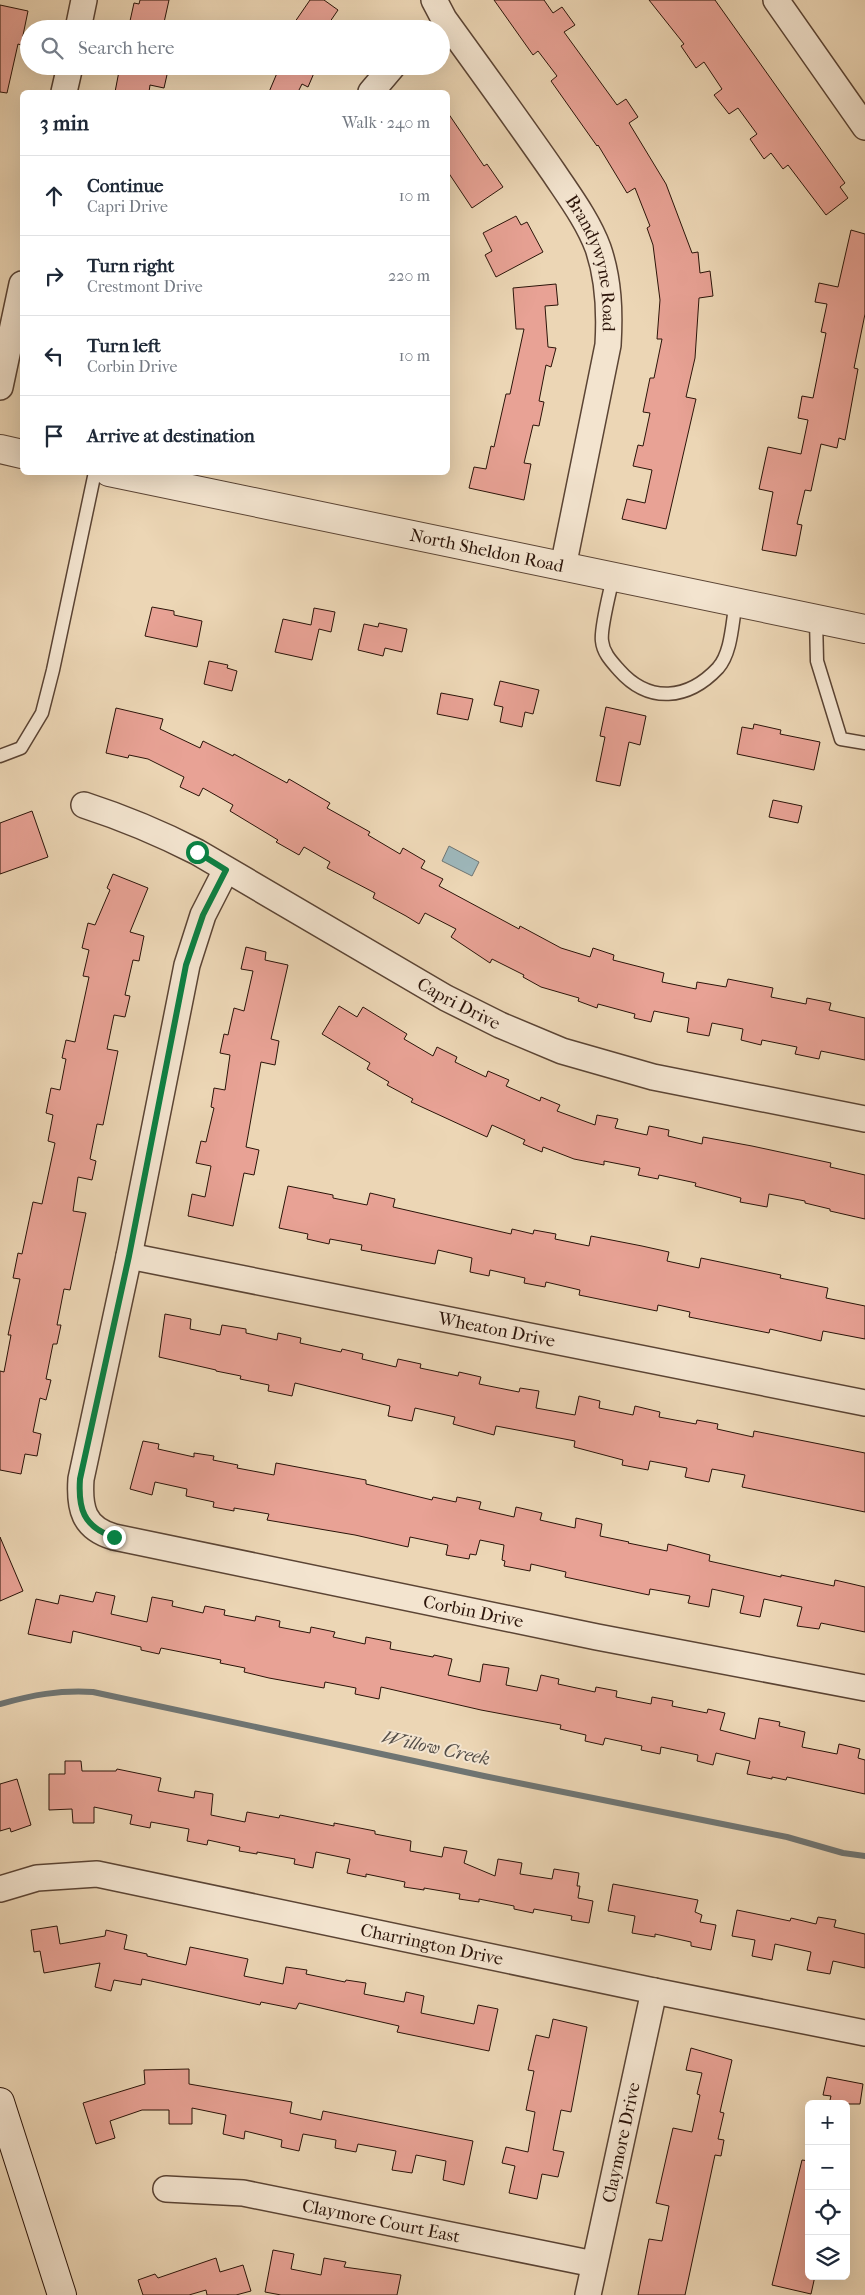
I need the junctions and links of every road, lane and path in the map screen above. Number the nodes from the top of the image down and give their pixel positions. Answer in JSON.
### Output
{"nodes":[{"id":1,"x":84,"y":0,"type":"edge"},
{"id":2,"x":776,"y":0,"type":"edge"},
{"id":3,"x":80,"y":20,"type":"edge"},
{"id":4,"x":450,"y":33,"type":"edge"},
{"id":5,"x":68,"y":75,"type":"edge"},
{"id":6,"x":385,"y":75,"type":"edge"},
{"id":7,"x":64,"y":90,"type":"edge"},
{"id":8,"x":373,"y":90,"type":"edge"},
{"id":9,"x":865,"y":126,"type":"edge"},
{"id":10,"x":20,"y":293,"type":"edge"},
{"id":11,"x":0,"y":387,"type":"edge"},
{"id":12,"x":0,"y":449,"type":"edge"},
{"id":13,"x":20,"y":454,"type":"edge"},
{"id":14,"x":94,"y":475,"type":"edge"},
{"id":15,"x":122,"y":475,"type":"edge"},
{"id":16,"x":563,"y":567,"type":"junction"},
{"id":17,"x":612,"y":577,"type":"junction"},
{"id":18,"x":736,"y":602,"type":"junction"},
{"id":19,"x":816,"y":619,"type":"junction"},
{"id":20,"x":865,"y":629,"type":"edge"},
{"id":21,"x":865,"y":743,"type":"edge"},
{"id":22,"x":0,"y":756,"type":"edge"},
{"id":23,"x":84,"y":805,"type":"dead end"},
{"id":24,"x":226,"y":870,"type":"junction"},
{"id":25,"x":865,"y":1119,"type":"edge"},
{"id":26,"x":129,"y":1256,"type":"junction"},
{"id":27,"x":865,"y":1403,"type":"edge"},
{"id":28,"x":865,"y":1688,"type":"edge"},
{"id":29,"x":0,"y":1889,"type":"edge"},
{"id":30,"x":654,"y":1991,"type":"junction"},
{"id":31,"x":865,"y":2033,"type":"edge"},
{"id":32,"x":0,"y":2102,"type":"edge"},
{"id":33,"x":166,"y":2189,"type":"dead end"},
{"id":34,"x":594,"y":2264,"type":"junction"},
{"id":35,"x":62,"y":2295,"type":"edge"},
{"id":36,"x":588,"y":2295,"type":"edge"}],
"edges":[{"from":1,"to":3,"type":"street"},
{"from":2,"to":9,"type":"street"},
{"from":4,"to":16,"type":"street","name":"Brandywyne Road"},
{"from":5,"to":7,"type":"street"},
{"from":6,"to":8,"type":"street"},
{"from":10,"to":11,"type":"street"},
{"from":12,"to":13,"type":"street"},
{"from":14,"to":22,"type":"lane"},
{"from":15,"to":16,"type":"street","name":"North Sheldon Road"},
{"from":16,"to":17,"type":"street","name":"North Sheldon Road"},
{"from":17,"to":18,"type":"street","name":"North Sheldon Road"},
{"from":17,"to":18,"type":"lane"},
{"from":18,"to":19,"type":"street","name":"North Sheldon Road"},
{"from":19,"to":20,"type":"street","name":"North Sheldon Road"},
{"from":19,"to":21,"type":"lane"},
{"from":23,"to":24,"type":"street","name":"Capri Drive"},
{"from":24,"to":25,"type":"street","name":"Capri Drive"},
{"from":24,"to":26,"type":"street"},
{"from":26,"to":27,"type":"street","name":"Wheaton Drive"},
{"from":26,"to":28,"type":"street","name":"Corbin Drive"},
{"from":29,"to":30,"type":"street","name":"Charrington Drive"},
{"from":30,"to":31,"type":"street","name":"Charrington Drive"},
{"from":30,"to":34,"type":"street","name":"Claymore Drive"},
{"from":32,"to":35,"type":"street"},
{"from":33,"to":34,"type":"street","name":"Claymore Court East"},
{"from":34,"to":36,"type":"street","name":"Claymore Drive"}]}
